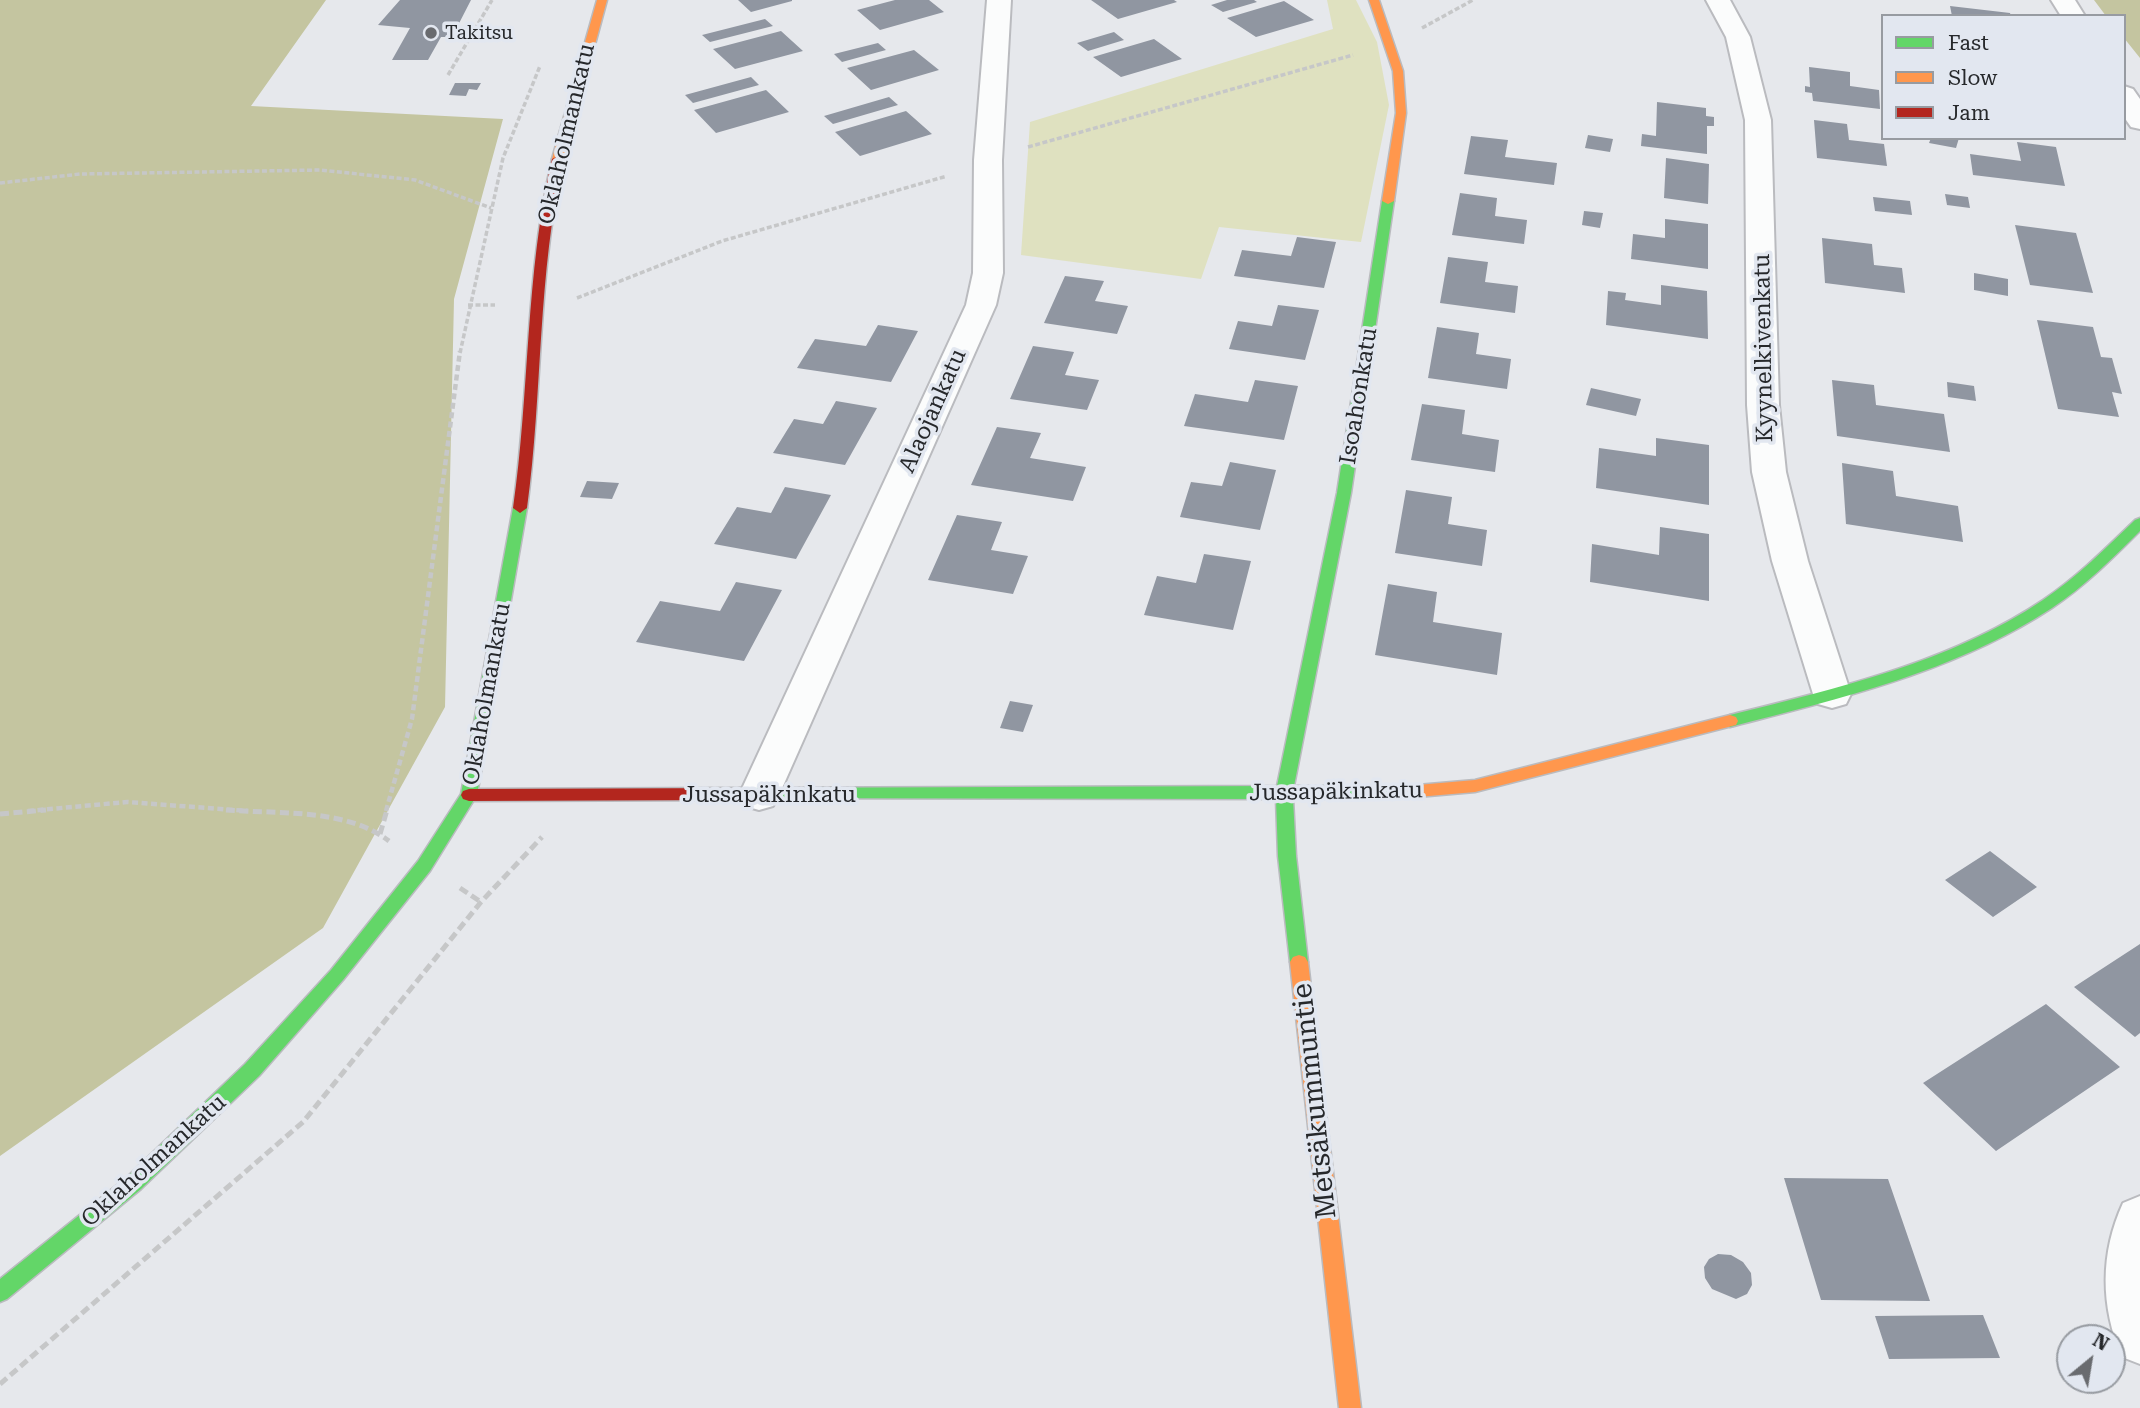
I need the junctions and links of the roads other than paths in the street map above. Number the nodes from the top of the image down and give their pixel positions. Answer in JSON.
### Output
{"nodes":[{"id":1,"x":602,"y":0,"type":"edge"},
{"id":2,"x":999,"y":0,"type":"edge"},
{"id":3,"x":1374,"y":0,"type":"edge"},
{"id":4,"x":1718,"y":0,"type":"edge"},
{"id":5,"x":2126,"y":97,"type":"edge"},
{"id":6,"x":2140,"y":121,"type":"edge"},
{"id":7,"x":2140,"y":523,"type":"edge"},
{"id":8,"x":1832,"y":694,"type":"junction"},
{"id":9,"x":1284,"y":793,"type":"junction"},
{"id":10,"x":469,"y":795,"type":"junction"},
{"id":11,"x":759,"y":795,"type":"junction"},
{"id":12,"x":2140,"y":1219,"type":"edge"},
{"id":13,"x":0,"y":1292,"type":"edge"},
{"id":14,"x":2140,"y":1339,"type":"edge"},
{"id":15,"x":1350,"y":1408,"type":"edge"}],
"edges":[{"from":1,"to":10,"type":"street","name":"Oklaholmankatu"},
{"from":2,"to":11,"type":"street","name":"Alaojankatu"},
{"from":3,"to":9,"type":"street","name":"Isoahonkatu"},
{"from":4,"to":8,"type":"street","name":"Kyynelkivenkatu"},
{"from":5,"to":6,"type":"street"},
{"from":7,"to":8,"type":"street","name":"Jussapäkinkatu"},
{"from":8,"to":9,"type":"street","name":"Jussapäkinkatu"},
{"from":9,"to":11,"type":"street","name":"Jussapäkinkatu"},
{"from":9,"to":15,"type":"street","name":"Metsäkummuntie"},
{"from":10,"to":11,"type":"street","name":"Jussapäkinkatu"},
{"from":10,"to":13,"type":"street","name":"Oklaholmankatu"},
{"from":12,"to":14,"type":"street"}]}
